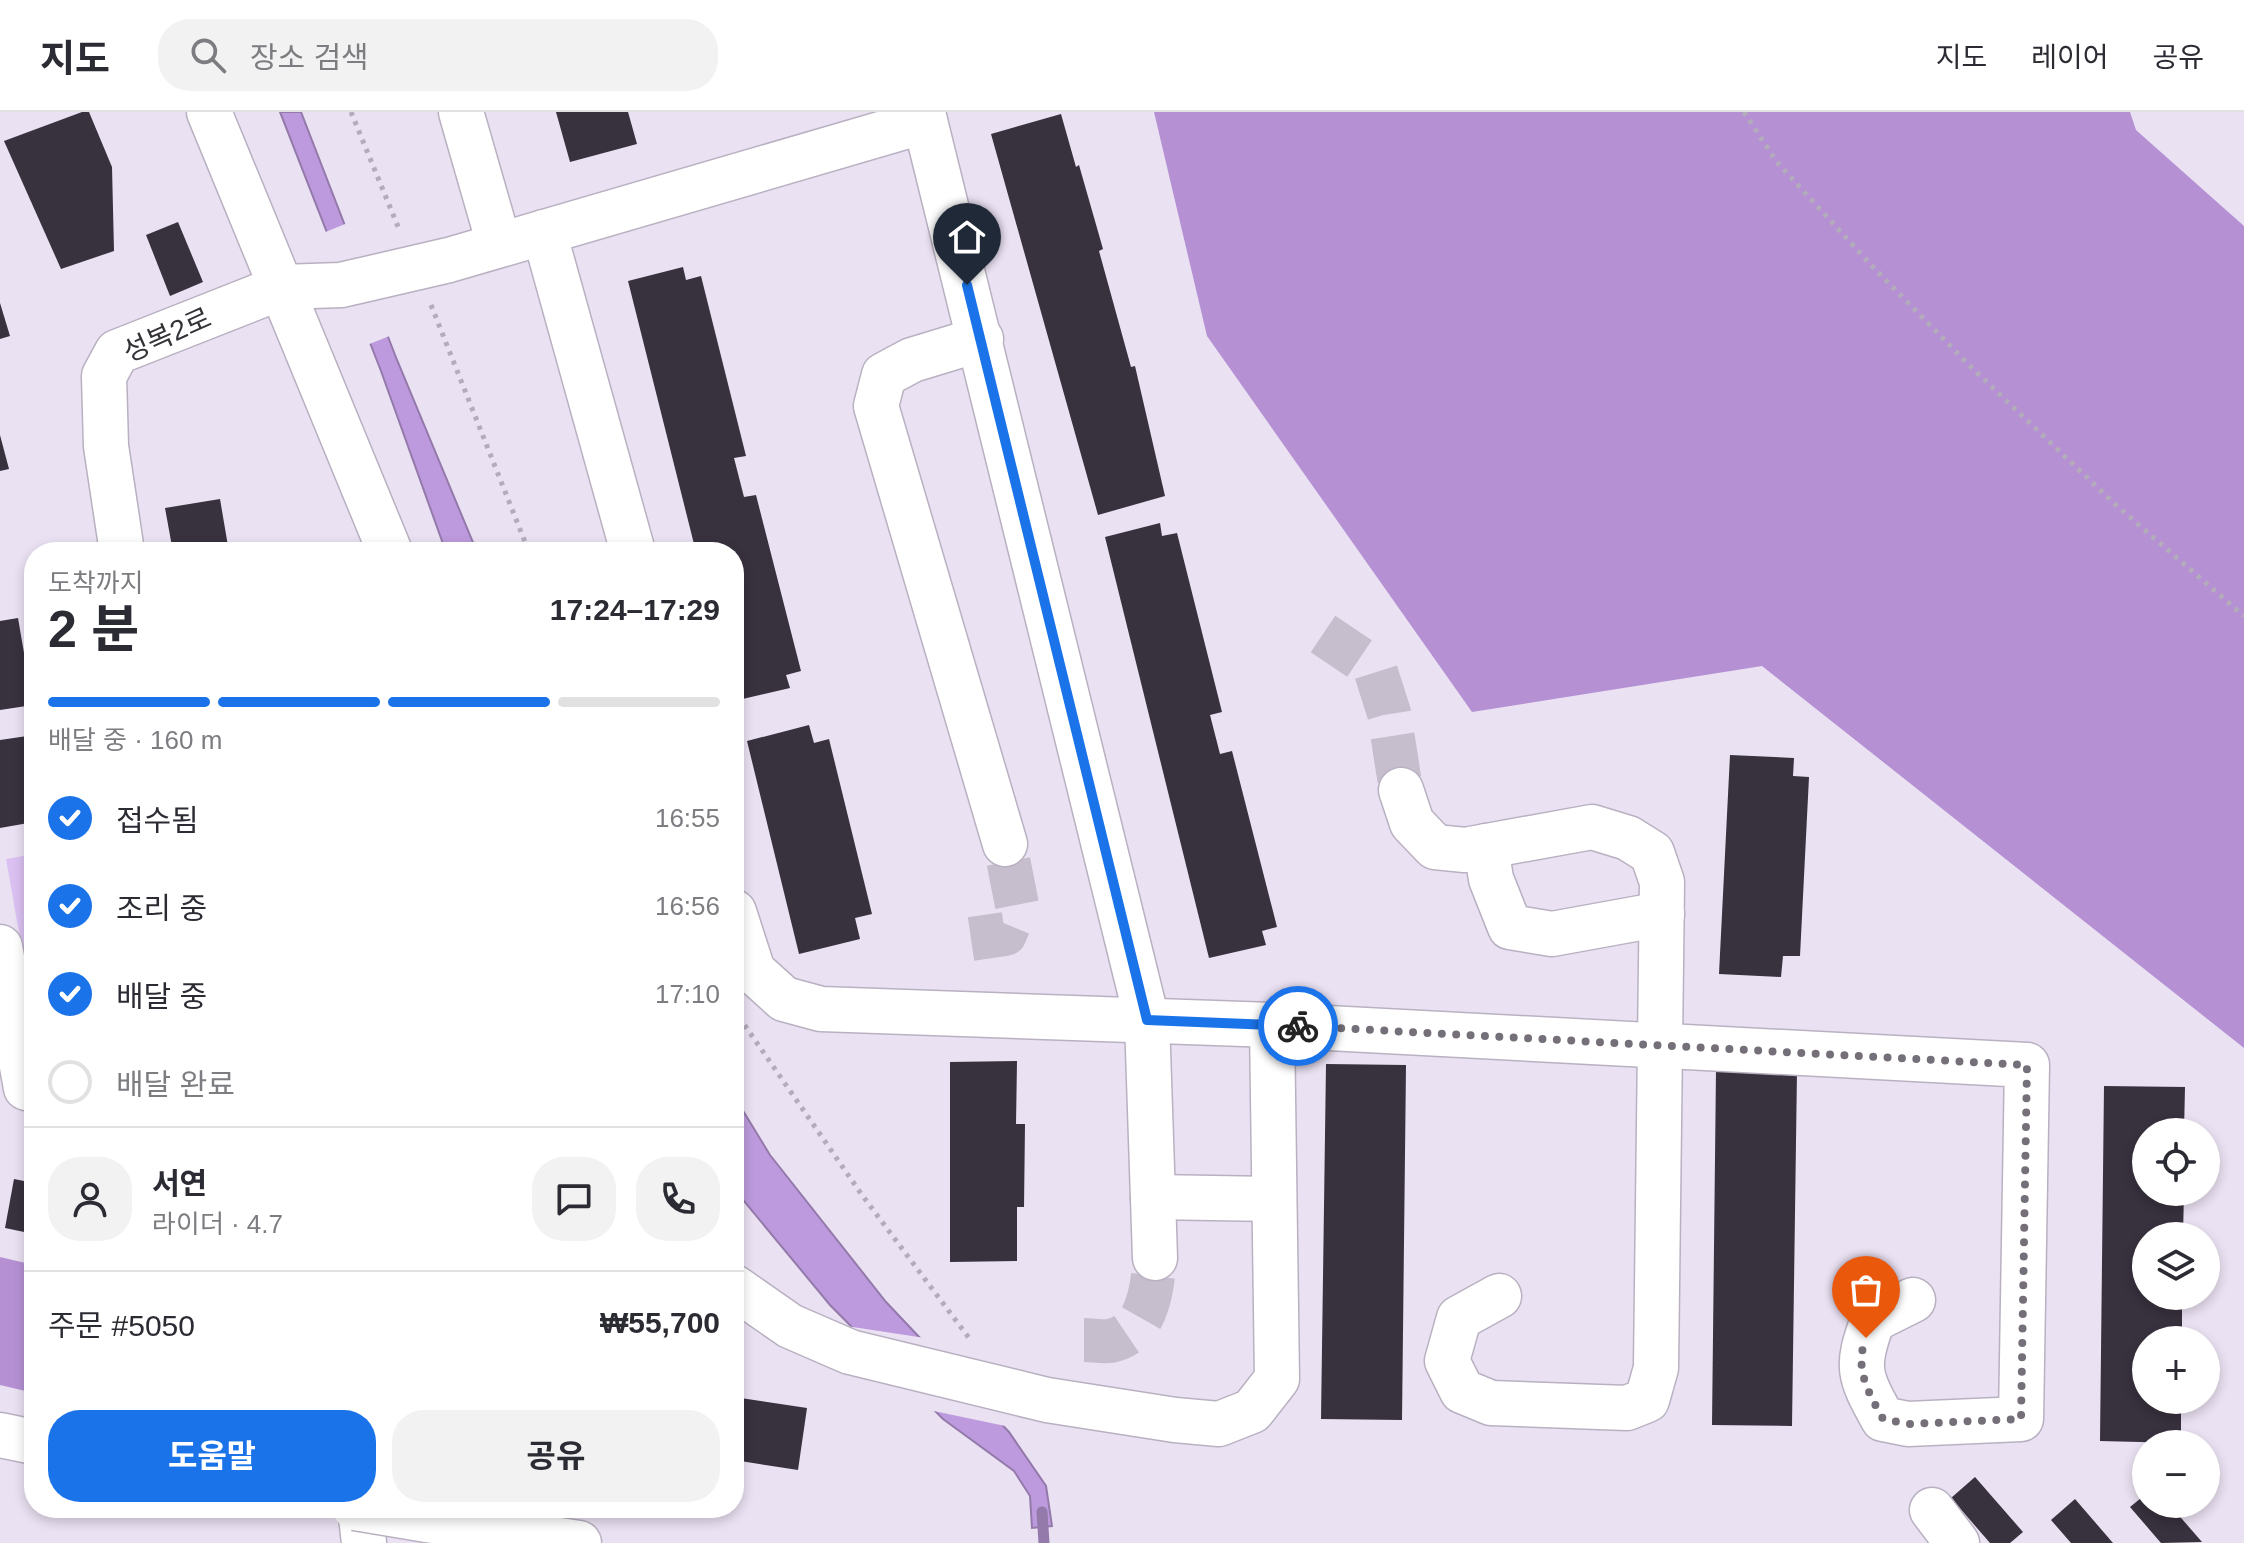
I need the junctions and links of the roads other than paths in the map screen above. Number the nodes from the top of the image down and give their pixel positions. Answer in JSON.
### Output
{"nodes":[{"id":1,"x":209,"y":112,"type":"edge"},
{"id":2,"x":461,"y":112,"type":"edge"},
{"id":3,"x":924,"y":117,"type":"edge"},
{"id":4,"x":544,"y":232,"type":"junction"},
{"id":5,"x":499,"y":244,"type":"junction"},
{"id":6,"x":282,"y":287,"type":"junction"},
{"id":7,"x":981,"y":339,"type":"junction"},
{"id":8,"x":106,"y":446,"type":"junction"},
{"id":9,"x":120,"y":542,"type":"edge"},
{"id":10,"x":146,"y":542,"type":"edge"},
{"id":11,"x":386,"y":542,"type":"edge"},
{"id":12,"x":630,"y":542,"type":"edge"},
{"id":13,"x":1401,"y":790,"type":"tunnel mouth"},
{"id":14,"x":1005,"y":844,"type":"tunnel mouth"},
{"id":15,"x":1486,"y":846,"type":"junction"},
{"id":16,"x":1662,"y":914,"type":"junction"},
{"id":17,"x":744,"y":943,"type":"edge"},
{"id":18,"x":0,"y":947,"type":"edge"},
{"id":19,"x":1147,"y":1020,"type":"junction"},
{"id":20,"x":1272,"y":1025,"type":"junction"},
{"id":21,"x":1660,"y":1046,"type":"junction"},
{"id":22,"x":20,"y":1087,"type":"edge"},
{"id":23,"x":1153,"y":1197,"type":"junction"},
{"id":24,"x":1274,"y":1199,"type":"junction"},
{"id":25,"x":1155,"y":1258,"type":"tunnel mouth"},
{"id":26,"x":744,"y":1294,"type":"edge"},
{"id":27,"x":1499,"y":1296,"type":"dead end"},
{"id":28,"x":1913,"y":1300,"type":"dead end"},
{"id":29,"x":0,"y":1435,"type":"edge"},
{"id":30,"x":24,"y":1440,"type":"edge"},
{"id":31,"x":360,"y":1518,"type":"edge"},
{"id":32,"x":393,"y":1518,"type":"edge"},
{"id":33,"x":442,"y":1532,"type":"edge"},
{"id":34,"x":364,"y":1543,"type":"edge"},
{"id":35,"x":579,"y":1543,"type":"edge"}],
"edges":[{"from":1,"to":6,"type":"street"},
{"from":2,"to":5,"type":"street"},
{"from":3,"to":4,"type":"street","name":"성복2로"},
{"from":3,"to":7,"type":"street"},
{"from":4,"to":5,"type":"street","name":"성복2로"},
{"from":4,"to":12,"type":"street"},
{"from":5,"to":6,"type":"street","name":"성복2로"},
{"from":6,"to":8,"type":"street","name":"성복2로"},
{"from":6,"to":11,"type":"street"},
{"from":7,"to":14,"type":"street"},
{"from":7,"to":19,"type":"street"},
{"from":8,"to":9,"type":"street","name":"성복2로"},
{"from":8,"to":10,"type":"street"},
{"from":13,"to":15,"type":"street"},
{"from":15,"to":16,"type":"street"},
{"from":15,"to":16,"type":"street"},
{"from":16,"to":21,"type":"street"},
{"from":17,"to":19,"type":"street"},
{"from":18,"to":22,"type":"street"},
{"from":19,"to":20,"type":"street"},
{"from":19,"to":23,"type":"street"},
{"from":20,"to":21,"type":"street"},
{"from":20,"to":24,"type":"street"},
{"from":21,"to":27,"type":"street"},
{"from":21,"to":28,"type":"street"},
{"from":23,"to":24,"type":"street"},
{"from":23,"to":25,"type":"street"},
{"from":24,"to":26,"type":"street"},
{"from":29,"to":30,"type":"street"},
{"from":31,"to":34,"type":"street"},
{"from":32,"to":33,"type":"street","bridge":true},
{"from":33,"to":35,"type":"street"}]}
